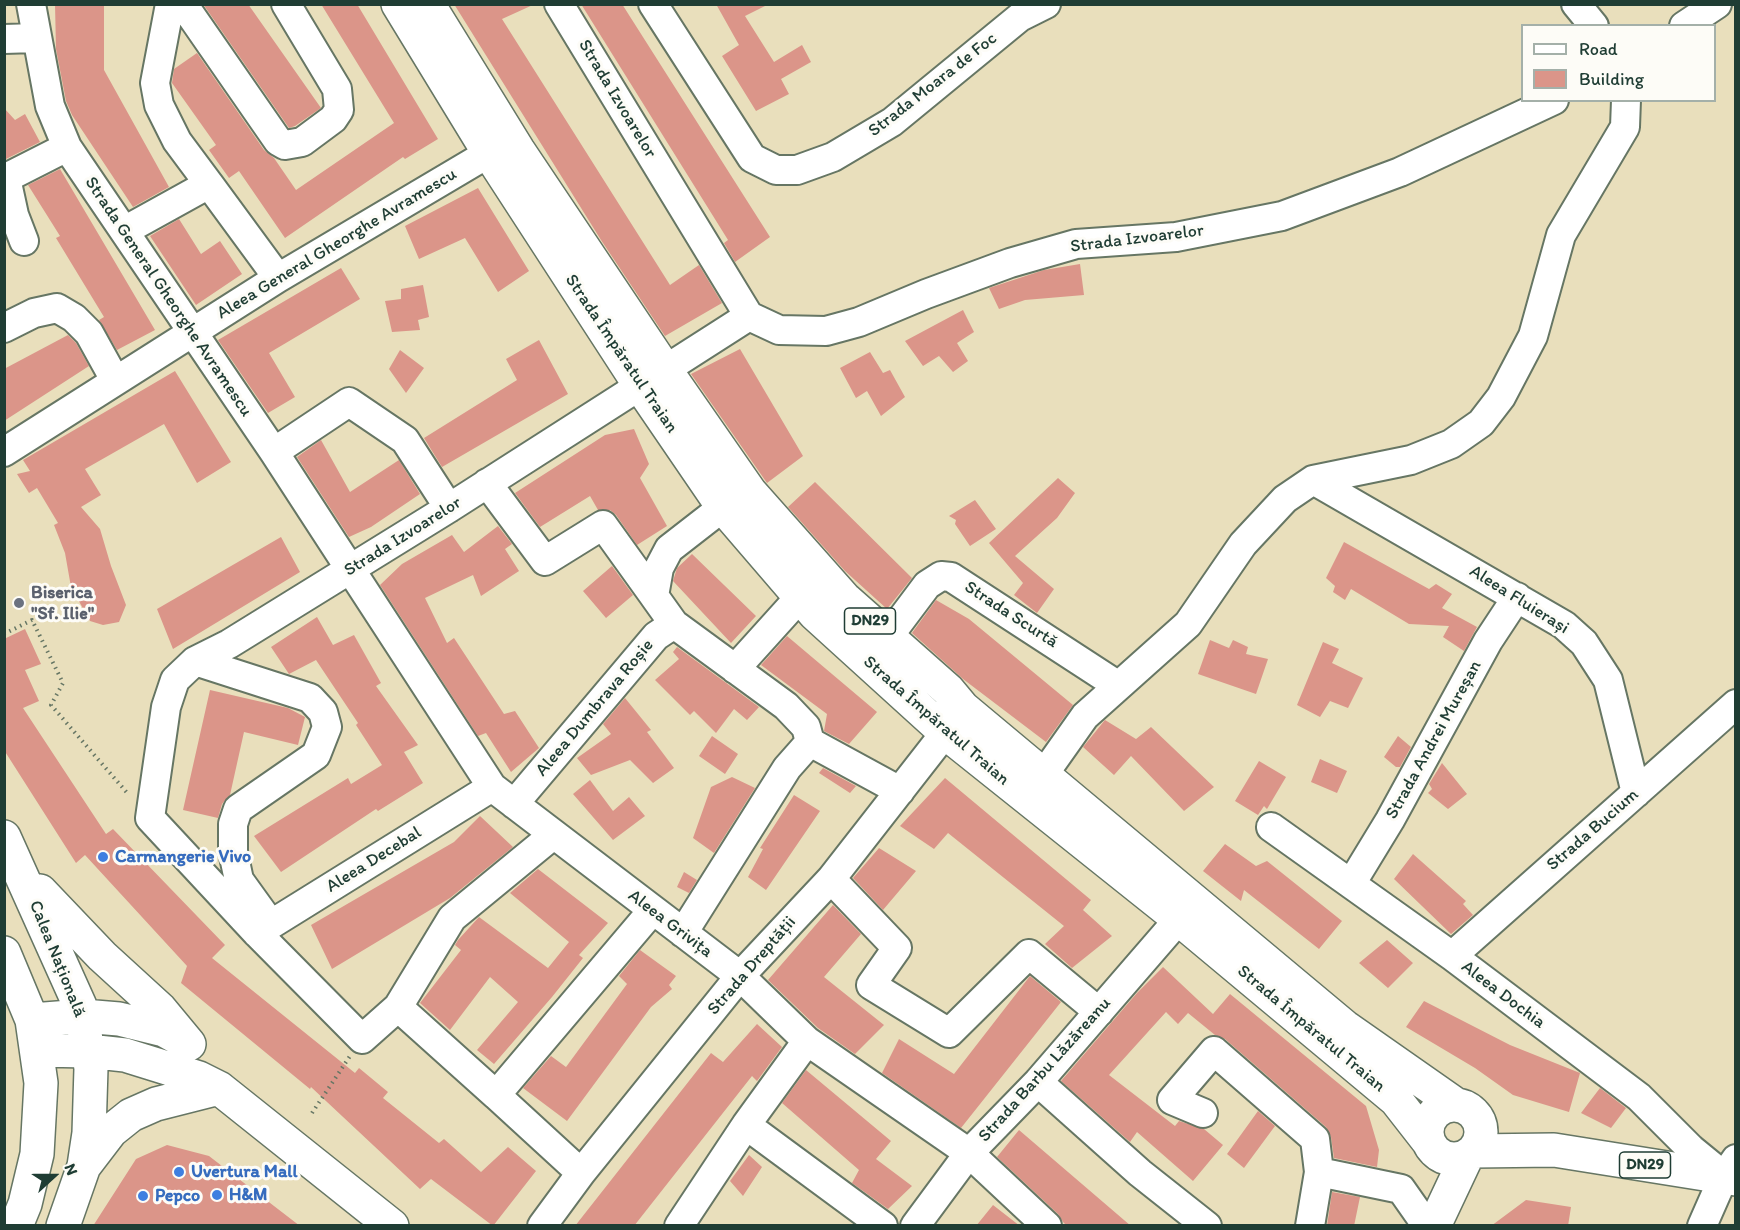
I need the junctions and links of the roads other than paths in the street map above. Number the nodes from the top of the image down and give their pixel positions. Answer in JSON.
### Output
{"nodes":[{"id":1,"x":31,"y":4,"type":"edge"},
{"id":2,"x":170,"y":4,"type":"edge"},
{"id":3,"x":183,"y":4,"type":"edge"},
{"id":4,"x":286,"y":4,"type":"edge"},
{"id":5,"x":398,"y":4,"type":"edge"},
{"id":6,"x":428,"y":4,"type":"edge"},
{"id":7,"x":559,"y":4,"type":"edge"},
{"id":8,"x":653,"y":4,"type":"edge"},
{"id":9,"x":1046,"y":4,"type":"edge"},
{"id":10,"x":1576,"y":4,"type":"edge"},
{"id":11,"x":1717,"y":4,"type":"edge"},
{"id":12,"x":1592,"y":24,"type":"edge"},
{"id":13,"x":1687,"y":24,"type":"edge"},
{"id":14,"x":36,"y":38,"type":"junction"},
{"id":15,"x":4,"y":39,"type":"edge"},
{"id":16,"x":1550,"y":102,"type":"edge"},
{"id":17,"x":1626,"y":102,"type":"edge"},
{"id":18,"x":67,"y":147,"type":"junction"},
{"id":19,"x":489,"y":153,"type":"junction"},
{"id":20,"x":209,"y":184,"type":"junction"},
{"id":21,"x":124,"y":231,"type":"junction"},
{"id":22,"x":24,"y":241,"type":"dead end"},
{"id":23,"x":278,"y":278,"type":"junction"},
{"id":24,"x":749,"y":316,"type":"junction"},
{"id":25,"x":6,"y":325,"type":"edge"},
{"id":26,"x":192,"y":332,"type":"junction"},
{"id":27,"x":653,"y":379,"type":"junction"},
{"id":28,"x":115,"y":380,"type":"junction"},
{"id":29,"x":4,"y":452,"type":"edge"},
{"id":30,"x":274,"y":452,"type":"junction"},
{"id":31,"x":1313,"y":480,"type":"junction"},
{"id":32,"x":487,"y":483,"type":"junction"},
{"id":33,"x":723,"y":507,"type":"junction"},
{"id":34,"x":449,"y":508,"type":"junction"},
{"id":35,"x":349,"y":571,"type":"junction"},
{"id":36,"x":654,"y":596,"type":"junction"},
{"id":37,"x":800,"y":597,"type":"junction"},
{"id":38,"x":1517,"y":597,"type":"junction"},
{"id":39,"x":674,"y":624,"type":"junction"},
{"id":40,"x":888,"y":637,"type":"junction"},
{"id":41,"x":195,"y":662,"type":"junction"},
{"id":42,"x":735,"y":669,"type":"junction"},
{"id":43,"x":1118,"y":685,"type":"junction"},
{"id":44,"x":1736,"y":704,"type":"edge"},
{"id":45,"x":955,"y":721,"type":"junction"},
{"id":46,"x":810,"y":742,"type":"junction"},
{"id":47,"x":1044,"y":774,"type":"junction"},
{"id":48,"x":492,"y":787,"type":"junction"},
{"id":49,"x":900,"y":791,"type":"junction"},
{"id":50,"x":1636,"y":793,"type":"junction"},
{"id":51,"x":514,"y":804,"type":"junction"},
{"id":52,"x":1271,"y":827,"type":"dead end"},
{"id":53,"x":553,"y":835,"type":"junction"},
{"id":54,"x":4,"y":837,"type":"edge"},
{"id":55,"x":20,"y":869,"type":"junction"},
{"id":56,"x":831,"y":879,"type":"junction"},
{"id":57,"x":1350,"y":884,"type":"junction"},
{"id":58,"x":652,"y":911,"type":"junction"},
{"id":59,"x":1179,"y":919,"type":"junction"},
{"id":60,"x":264,"y":928,"type":"junction"},
{"id":61,"x":682,"y":933,"type":"junction"},
{"id":62,"x":4,"y":953,"type":"edge"},
{"id":63,"x":1452,"y":956,"type":"junction"},
{"id":64,"x":740,"y":976,"type":"junction"},
{"id":65,"x":398,"y":1007,"type":"junction"},
{"id":66,"x":1099,"y":1011,"type":"junction"},
{"id":67,"x":83,"y":1016,"type":"junction"},
{"id":68,"x":35,"y":1035,"type":"junction"},
{"id":69,"x":807,"y":1041,"type":"junction"},
{"id":70,"x":189,"y":1044,"type":"junction"},
{"id":71,"x":88,"y":1051,"type":"junction"},
{"id":72,"x":1038,"y":1082,"type":"junction"},
{"id":73,"x":219,"y":1088,"type":"junction"},
{"id":74,"x":496,"y":1095,"type":"junction"},
{"id":75,"x":1466,"y":1111,"type":"junction"},
{"id":76,"x":1203,"y":1113,"type":"dead end"},
{"id":77,"x":746,"y":1125,"type":"junction"},
{"id":78,"x":1430,"y":1146,"type":"junction"},
{"id":79,"x":1554,"y":1150,"type":"junction"},
{"id":80,"x":969,"y":1153,"type":"junction"},
{"id":81,"x":1470,"y":1153,"type":"junction"},
{"id":82,"x":84,"y":1166,"type":"junction"},
{"id":83,"x":1319,"y":1172,"type":"junction"},
{"id":84,"x":1732,"y":1172,"type":"edge"},
{"id":85,"x":581,"y":1173,"type":"junction"},
{"id":86,"x":15,"y":1210,"type":"edge"},
{"id":87,"x":1206,"y":1225,"type":"edge"},
{"id":88,"x":63,"y":1226,"type":"edge"},
{"id":89,"x":392,"y":1226,"type":"edge"},
{"id":90,"x":542,"y":1226,"type":"edge"},
{"id":91,"x":680,"y":1226,"type":"edge"},
{"id":92,"x":884,"y":1226,"type":"edge"},
{"id":93,"x":915,"y":1226,"type":"edge"},
{"id":94,"x":1047,"y":1226,"type":"edge"},
{"id":95,"x":1310,"y":1226,"type":"edge"},
{"id":96,"x":1431,"y":1226,"type":"edge"},
{"id":97,"x":1702,"y":1226,"type":"edge"}],
"edges":[{"from":1,"to":14,"type":"street","name":"Strada General Gheorghe Avramescu"},
{"from":2,"to":20,"type":"street"},
{"from":3,"to":4,"type":"street"},
{"from":5,"to":19,"type":"main road","name":"Strada Împăratul Traian","number":"DN29"},
{"from":6,"to":27,"type":"main road","name":"Strada Împăratul Traian","number":"DN29"},
{"from":7,"to":24,"type":"street","name":"Strada Izvoarelor"},
{"from":8,"to":9,"type":"street","name":"Strada Moara de Foc"},
{"from":10,"to":12,"type":"street"},
{"from":11,"to":13,"type":"street"},
{"from":14,"to":15,"type":"street"},
{"from":14,"to":18,"type":"street","name":"Strada General Gheorghe Avramescu"},
{"from":16,"to":24,"type":"street","name":"Strada Izvoarelor"},
{"from":17,"to":31,"type":"street"},
{"from":18,"to":21,"type":"street","name":"Strada General Gheorghe Avramescu"},
{"from":18,"to":22,"type":"street"},
{"from":19,"to":23,"type":"street","name":"Aleea General Gheorghe Avramescu"},
{"from":19,"to":27,"type":"main road","name":"Strada Împăratul Traian","number":"DN29"},
{"from":20,"to":21,"type":"street"},
{"from":20,"to":23,"type":"street"},
{"from":21,"to":26,"type":"street","name":"Strada General Gheorghe Avramescu"},
{"from":23,"to":26,"type":"street","name":"Aleea General Gheorghe Avramescu"},
{"from":24,"to":27,"type":"street","name":"Strada Izvoarelor"},
{"from":25,"to":28,"type":"street"},
{"from":26,"to":28,"type":"street","name":"Aleea General Gheorghe Avramescu"},
{"from":26,"to":30,"type":"street","name":"Strada General Gheorghe Avramescu"},
{"from":27,"to":32,"type":"street","name":"Strada Izvoarelor"},
{"from":27,"to":33,"type":"main road","name":"Strada Împăratul Traian","number":"DN29"},
{"from":27,"to":40,"type":"main road","name":"Strada Împăratul Traian","number":"DN29"},
{"from":28,"to":29,"type":"street","name":"Aleea General Gheorghe Avramescu"},
{"from":30,"to":34,"type":"street"},
{"from":30,"to":35,"type":"street","name":"Strada General Gheorghe Avramescu"},
{"from":31,"to":38,"type":"street","name":"Aleea Fluierași"},
{"from":31,"to":43,"type":"street"},
{"from":32,"to":34,"type":"street","name":"Strada Izvoarelor"},
{"from":32,"to":36,"type":"street"},
{"from":33,"to":36,"type":"street"},
{"from":33,"to":37,"type":"main road","name":"Strada Împăratul Traian","number":"DN29"},
{"from":34,"to":35,"type":"street","name":"Strada Izvoarelor"},
{"from":35,"to":41,"type":"street","name":"Strada Izvoarelor"},
{"from":35,"to":48,"type":"street","name":"Aleea Grivița"},
{"from":36,"to":39,"type":"street"},
{"from":37,"to":42,"type":"street"},
{"from":37,"to":45,"type":"main road","name":"Strada Împăratul Traian","number":"DN29"},
{"from":38,"to":50,"type":"street","name":"Aleea Fluierași"},
{"from":38,"to":57,"type":"street","name":"Strada Andrei Mureșan"},
{"from":39,"to":42,"type":"street"},
{"from":39,"to":51,"type":"street","name":"Aleea Dumbrava Roșie"},
{"from":40,"to":43,"type":"street","name":"Strada Scurtă"},
{"from":40,"to":45,"type":"main road","name":"Strada Împăratul Traian","number":"DN29"},
{"from":41,"to":60,"type":"street","name":"Strada Izvoarelor"},
{"from":41,"to":60,"type":"street"},
{"from":42,"to":46,"type":"street"},
{"from":43,"to":47,"type":"street"},
{"from":44,"to":50,"type":"street","name":"Strada Bucium"},
{"from":45,"to":47,"type":"main road","name":"Strada Împăratul Traian","number":"DN29"},
{"from":45,"to":49,"type":"street","name":"Strada Dreptății"},
{"from":45,"to":59,"type":"main road","name":"Strada Împăratul Traian","number":"DN29"},
{"from":46,"to":49,"type":"street"},
{"from":46,"to":61,"type":"street"},
{"from":47,"to":75,"type":"main road","name":"Strada Împăratul Traian","number":"DN29"},
{"from":48,"to":51,"type":"street","name":"Aleea Grivița"},
{"from":48,"to":60,"type":"street","name":"Aleea Decebal"},
{"from":49,"to":56,"type":"street","name":"Strada Dreptății"},
{"from":50,"to":63,"type":"street","name":"Strada Bucium"},
{"from":51,"to":53,"type":"street","name":"Aleea Grivița"},
{"from":52,"to":57,"type":"street","name":"Aleea Dochia"},
{"from":53,"to":58,"type":"street","name":"Aleea Grivița"},
{"from":53,"to":65,"type":"street"},
{"from":54,"to":55,"type":"main road","name":"Calea Națională"},
{"from":55,"to":67,"type":"main road","name":"Calea Națională"},
{"from":55,"to":70,"type":"main road"},
{"from":56,"to":64,"type":"street","name":"Strada Dreptății"},
{"from":56,"to":66,"type":"street"},
{"from":57,"to":63,"type":"street","name":"Aleea Dochia"},
{"from":58,"to":61,"type":"street","name":"Aleea Grivița"},
{"from":58,"to":74,"type":"street"},
{"from":59,"to":66,"type":"street","name":"Strada Barbu Lăzăreanu"},
{"from":59,"to":78,"type":"main road","name":"Strada Împăratul Traian","number":"DN29"},
{"from":60,"to":65,"type":"street"},
{"from":61,"to":64,"type":"street","name":"Aleea Grivița"},
{"from":62,"to":68,"type":"main road"},
{"from":63,"to":84,"type":"street","name":"Aleea Dochia"},
{"from":64,"to":69,"type":"street","name":"Aleea Grivița"},
{"from":64,"to":85,"type":"street","name":"Strada Dreptății"},
{"from":65,"to":74,"type":"street"},
{"from":66,"to":72,"type":"street","name":"Strada Barbu Lăzăreanu"},
{"from":67,"to":68,"type":"main road"},
{"from":67,"to":70,"type":"main road"},
{"from":67,"to":71,"type":"main road","name":"Calea Națională"},
{"from":68,"to":71,"type":"main road"},
{"from":68,"to":86,"type":"main road"},
{"from":69,"to":77,"type":"street"},
{"from":69,"to":80,"type":"street","name":"Aleea Grivița"},
{"from":70,"to":73,"type":"main road"},
{"from":71,"to":73,"type":"main road"},
{"from":71,"to":82,"type":"main road","name":"Calea Națională"},
{"from":72,"to":80,"type":"street","name":"Strada Barbu Lăzăreanu"},
{"from":72,"to":87,"type":"street"},
{"from":73,"to":82,"type":"main road"},
{"from":73,"to":89,"type":"main road"},
{"from":74,"to":85,"type":"street"},
{"from":75,"to":78,"type":"main road"},
{"from":75,"to":79,"type":"main road","number":"DN29"},
{"from":75,"to":81,"type":"main road"},
{"from":76,"to":83,"type":"street"},
{"from":77,"to":91,"type":"street"},
{"from":77,"to":92,"type":"street"},
{"from":78,"to":81,"type":"main road","number":"DN29"},
{"from":78,"to":96,"type":"main road"},
{"from":79,"to":81,"type":"main road","number":"DN29"},
{"from":79,"to":84,"type":"main road","number":"DN29"},
{"from":80,"to":93,"type":"street","name":"Strada Barbu Lăzăreanu"},
{"from":80,"to":94,"type":"street","name":"Aleea Grivița"},
{"from":81,"to":96,"type":"main road"},
{"from":82,"to":88,"type":"main road","name":"Calea Națională"},
{"from":83,"to":95,"type":"street"},
{"from":83,"to":96,"type":"street"},
{"from":84,"to":97,"type":"street"},
{"from":85,"to":90,"type":"street","name":"Strada Dreptății"}]}
